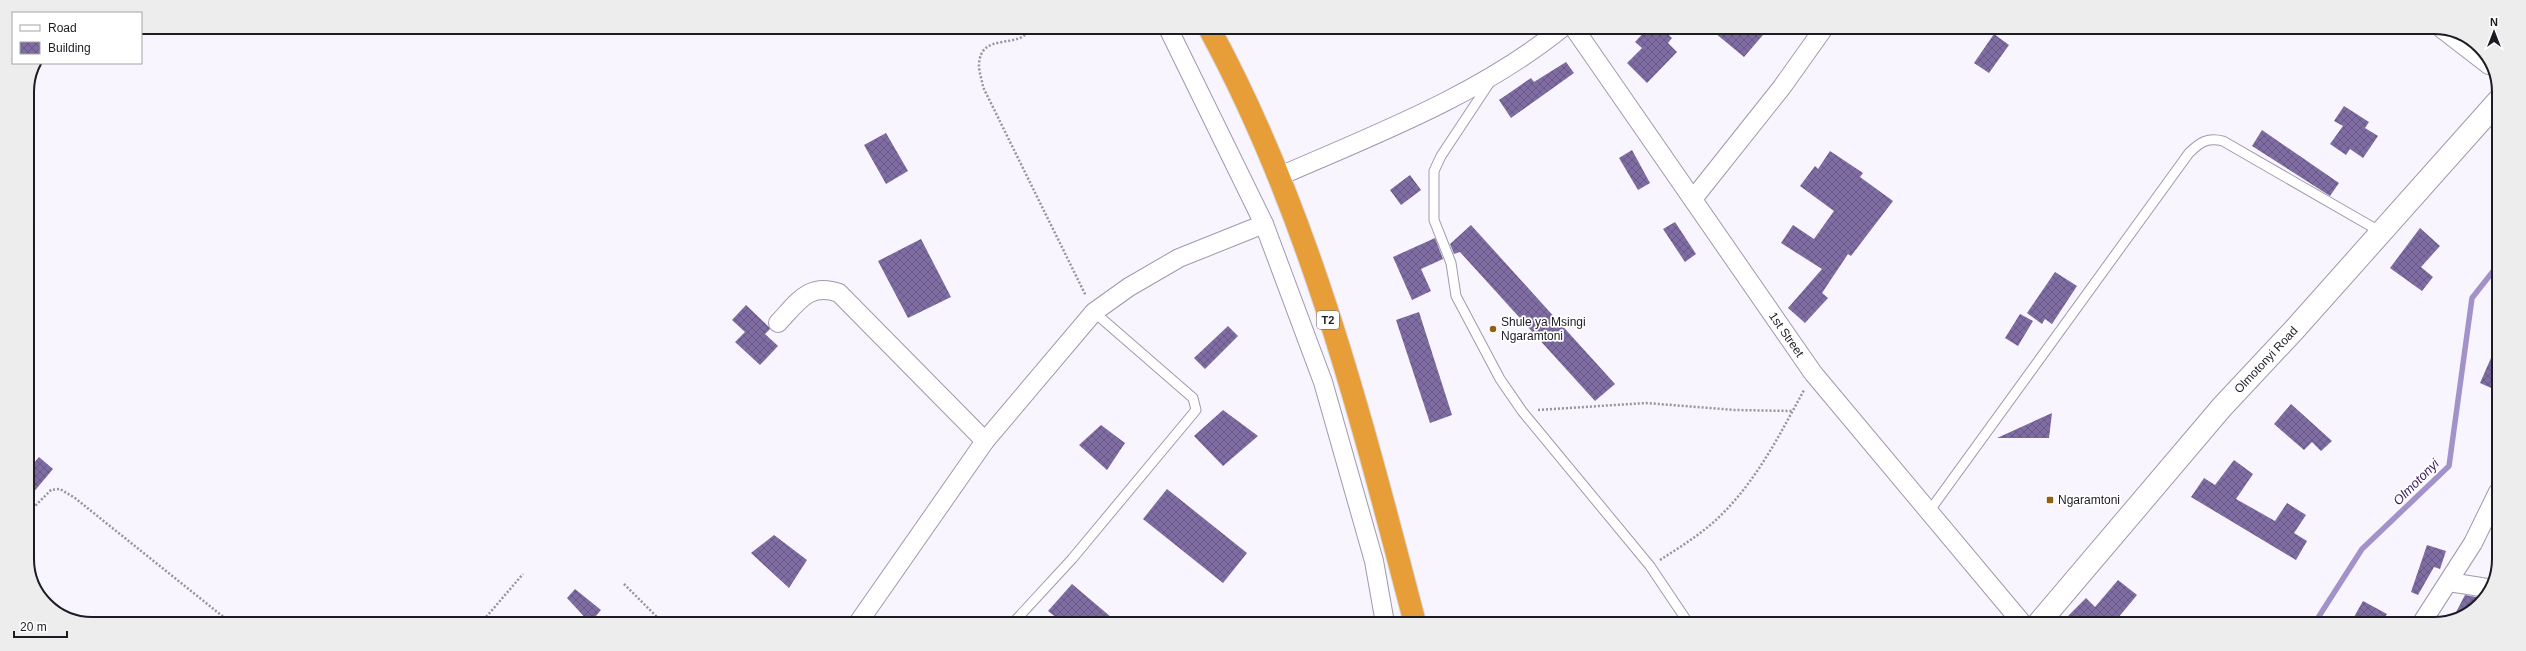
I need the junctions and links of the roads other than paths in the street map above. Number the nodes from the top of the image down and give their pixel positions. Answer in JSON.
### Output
{"nodes":[{"id":1,"x":1171,"y":34,"type":"edge"},
{"id":2,"x":1213,"y":34,"type":"edge"},
{"id":3,"x":1555,"y":34,"type":"edge"},
{"id":4,"x":1578,"y":34,"type":"edge"},
{"id":5,"x":1820,"y":34,"type":"edge"},
{"id":6,"x":2454,"y":38,"type":"edge"},
{"id":7,"x":2481,"y":59,"type":"edge"},
{"id":8,"x":1496,"y":73,"type":"junction"},
{"id":9,"x":2492,"y":108,"type":"edge"},
{"id":10,"x":1280,"y":176,"type":"junction"},
{"id":11,"x":1693,"y":199,"type":"junction"},
{"id":12,"x":1264,"y":224,"type":"junction"},
{"id":13,"x":2382,"y":232,"type":"junction"},
{"id":14,"x":1094,"y":312,"type":"junction"},
{"id":15,"x":778,"y":323,"type":"dead end"},
{"id":16,"x":985,"y":441,"type":"junction"},
{"id":17,"x":2492,"y":504,"type":"edge"},
{"id":18,"x":1928,"y":513,"type":"junction"},
{"id":19,"x":2449,"y":582,"type":"junction"},
{"id":20,"x":2484,"y":588,"type":"edge"},
{"id":21,"x":862,"y":617,"type":"edge"},
{"id":22,"x":1019,"y":617,"type":"edge"},
{"id":23,"x":1384,"y":617,"type":"edge"},
{"id":24,"x":1413,"y":617,"type":"edge"},
{"id":25,"x":1684,"y":617,"type":"edge"},
{"id":26,"x":2017,"y":617,"type":"edge"},
{"id":27,"x":2044,"y":617,"type":"edge"},
{"id":28,"x":2426,"y":617,"type":"edge"}],
"edges":[{"from":1,"to":12,"type":"street"},
{"from":2,"to":10,"type":"highway","number":"T2"},
{"from":3,"to":8,"type":"street"},
{"from":4,"to":11,"type":"street","name":"1st Street"},
{"from":5,"to":11,"type":"street"},
{"from":6,"to":7,"type":"street"},
{"from":8,"to":10,"type":"street"},
{"from":8,"to":25,"type":"lane"},
{"from":9,"to":13,"type":"street","name":"Olmotonyi Road"},
{"from":10,"to":24,"type":"highway","number":"T2"},
{"from":11,"to":18,"type":"street","name":"1st Street"},
{"from":12,"to":14,"type":"street"},
{"from":12,"to":23,"type":"street"},
{"from":13,"to":18,"type":"lane"},
{"from":13,"to":27,"type":"street","name":"Olmotonyi Road"},
{"from":14,"to":16,"type":"street"},
{"from":14,"to":22,"type":"lane"},
{"from":15,"to":16,"type":"street"},
{"from":16,"to":21,"type":"street"},
{"from":17,"to":19,"type":"street"},
{"from":18,"to":26,"type":"street","name":"1st Street"},
{"from":19,"to":20,"type":"street"},
{"from":19,"to":28,"type":"street"}]}
